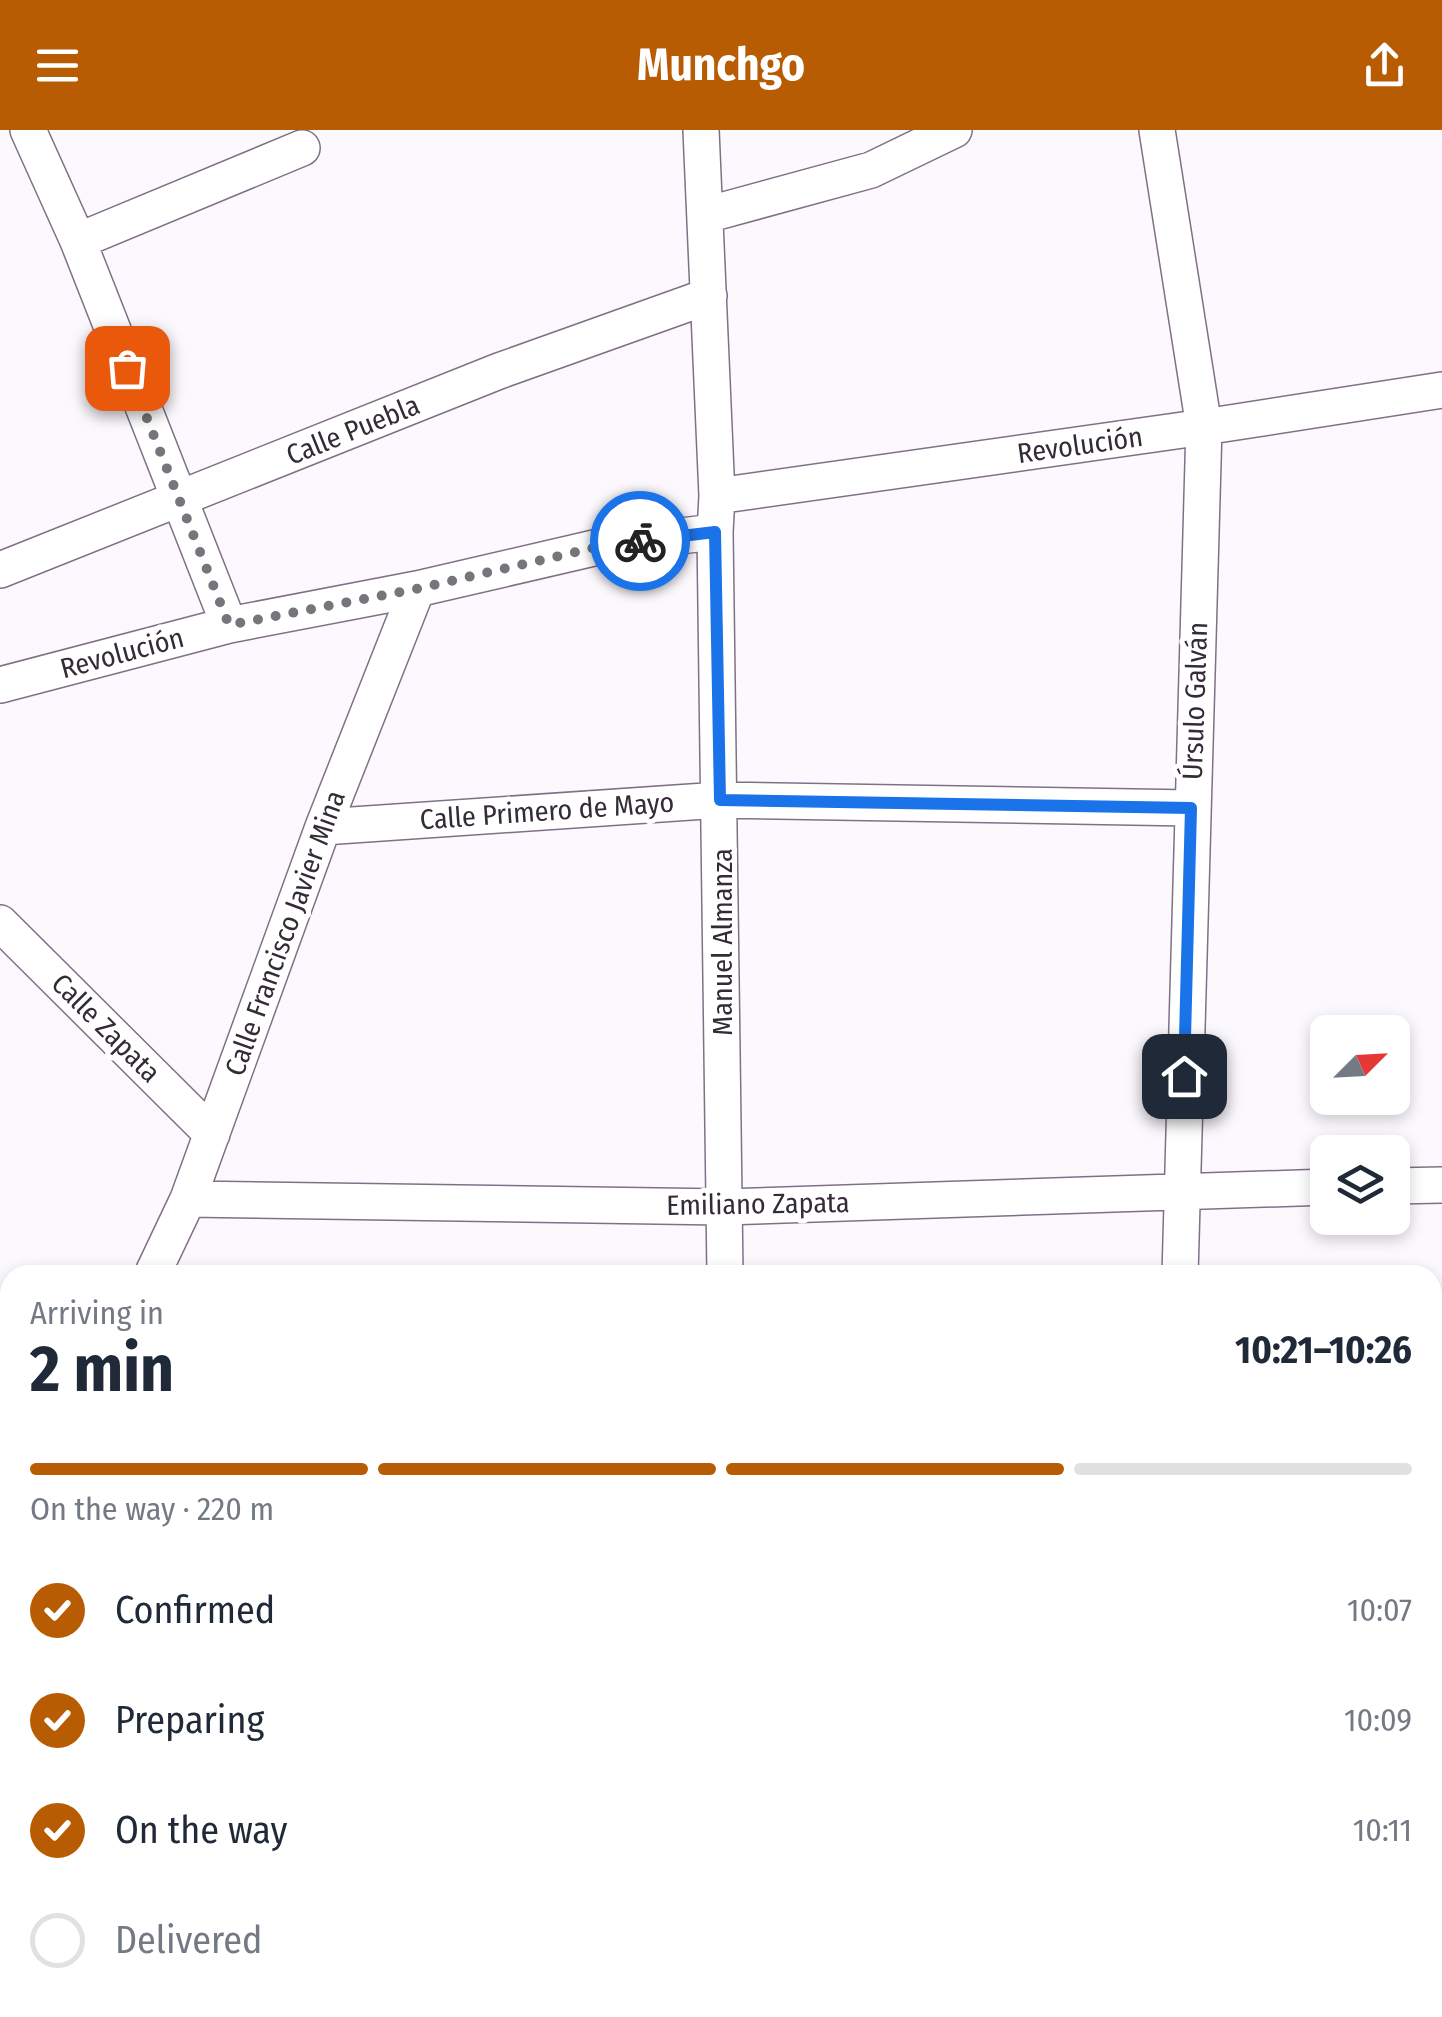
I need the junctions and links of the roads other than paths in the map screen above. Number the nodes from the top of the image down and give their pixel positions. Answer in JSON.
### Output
{"nodes":[{"id":1,"x":28,"y":130,"type":"edge"},
{"id":2,"x":701,"y":130,"type":"edge"},
{"id":3,"x":954,"y":130,"type":"edge"},
{"id":4,"x":1162,"y":132,"type":"edge"},
{"id":5,"x":302,"y":148,"type":"dead end"},
{"id":6,"x":706,"y":215,"type":"junction"},
{"id":7,"x":78,"y":241,"type":"junction"},
{"id":8,"x":709,"y":296,"type":"junction"},
{"id":9,"x":1442,"y":390,"type":"edge"},
{"id":10,"x":1204,"y":428,"type":"junction"},
{"id":11,"x":717,"y":496,"type":"junction"},
{"id":12,"x":180,"y":501,"type":"junction"},
{"id":13,"x":715,"y":532,"type":"junction"},
{"id":14,"x":0,"y":570,"type":"edge"},
{"id":15,"x":416,"y":589,"type":"junction"},
{"id":16,"x":229,"y":625,"type":"junction"},
{"id":17,"x":0,"y":685,"type":"edge"},
{"id":18,"x":720,"y":800,"type":"junction"},
{"id":19,"x":1191,"y":808,"type":"junction"},
{"id":20,"x":323,"y":827,"type":"junction"},
{"id":21,"x":0,"y":923,"type":"edge"},
{"id":22,"x":212,"y":1134,"type":"junction"},
{"id":23,"x":1442,"y":1185,"type":"edge"},
{"id":24,"x":1410,"y":1186,"type":"edge"},
{"id":25,"x":1310,"y":1187,"type":"edge"},
{"id":26,"x":1181,"y":1190,"type":"junction"},
{"id":27,"x":188,"y":1199,"type":"junction"},
{"id":28,"x":724,"y":1207,"type":"junction"},
{"id":29,"x":157,"y":1265,"type":"edge"},
{"id":30,"x":725,"y":1265,"type":"edge"},
{"id":31,"x":1180,"y":1265,"type":"edge"}],
"edges":[{"from":1,"to":7,"type":"street"},
{"from":2,"to":6,"type":"street","name":"Manuel Almanza"},
{"from":3,"to":6,"type":"street"},
{"from":4,"to":10,"type":"street","name":"Úrsulo Galván"},
{"from":5,"to":7,"type":"street"},
{"from":6,"to":8,"type":"street","name":"Manuel Almanza"},
{"from":7,"to":12,"type":"street"},
{"from":8,"to":11,"type":"street","name":"Manuel Almanza"},
{"from":8,"to":12,"type":"street","name":"Calle Puebla"},
{"from":9,"to":10,"type":"street","name":"Revolución"},
{"from":10,"to":11,"type":"street","name":"Revolución"},
{"from":10,"to":19,"type":"street","name":"Úrsulo Galván"},
{"from":11,"to":13,"type":"street","name":"Manuel Almanza"},
{"from":12,"to":14,"type":"street","name":"Calle Puebla"},
{"from":12,"to":16,"type":"street"},
{"from":13,"to":15,"type":"street","name":"Revolución"},
{"from":13,"to":18,"type":"street","name":"Manuel Almanza"},
{"from":15,"to":16,"type":"street","name":"Revolución"},
{"from":15,"to":20,"type":"street","name":"Calle Francisco Javier Mina"},
{"from":16,"to":17,"type":"street","name":"Revolución"},
{"from":18,"to":19,"type":"street","name":"Calle Primero de Mayo"},
{"from":18,"to":20,"type":"street","name":"Calle Primero de Mayo"},
{"from":18,"to":28,"type":"street","name":"Manuel Almanza"},
{"from":19,"to":26,"type":"street","name":"Úrsulo Galván"},
{"from":20,"to":22,"type":"street","name":"Calle Francisco Javier Mina"},
{"from":21,"to":22,"type":"street","name":"Calle Zapata"},
{"from":22,"to":27,"type":"street","name":"Calle Francisco Javier Mina"},
{"from":23,"to":24,"type":"street"},
{"from":25,"to":26,"type":"street","name":"Emiliano Zapata"},
{"from":26,"to":28,"type":"street","name":"Emiliano Zapata"},
{"from":26,"to":31,"type":"street","name":"Úrsulo Galván"},
{"from":27,"to":28,"type":"street","name":"Emiliano Zapata"},
{"from":27,"to":29,"type":"street","name":"Calle Francisco Javier Mina"},
{"from":28,"to":30,"type":"street","name":"Manuel Almanza"}]}
